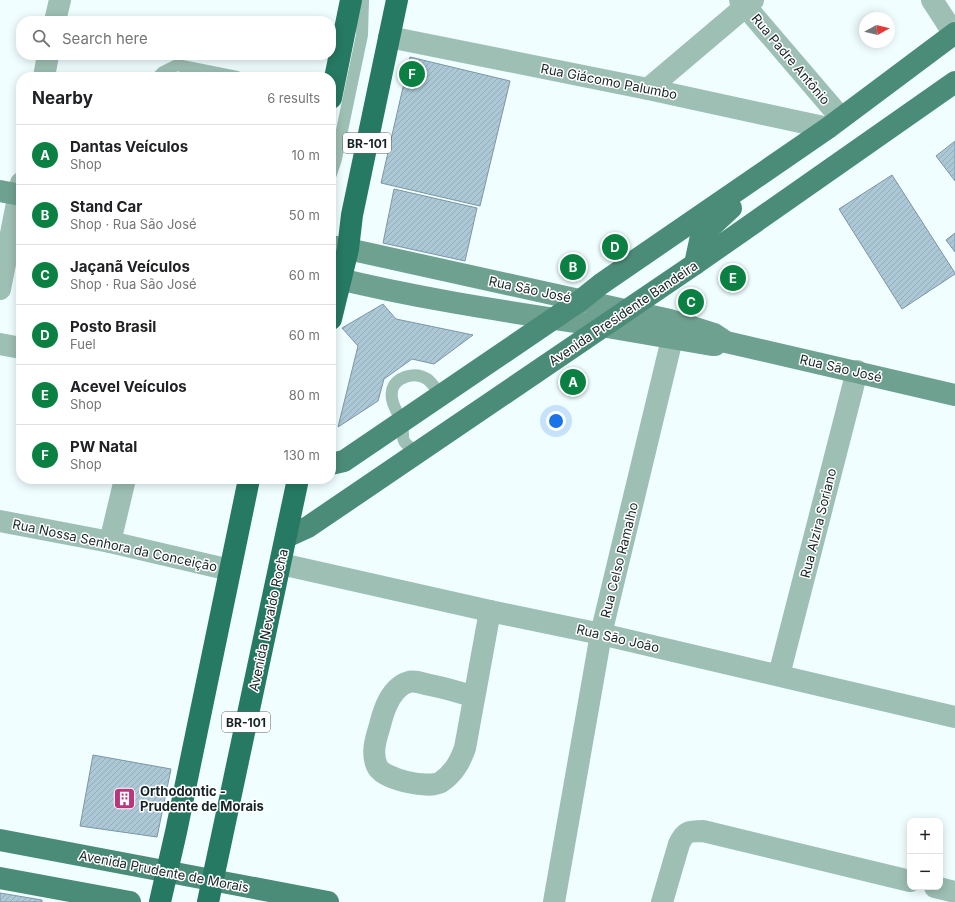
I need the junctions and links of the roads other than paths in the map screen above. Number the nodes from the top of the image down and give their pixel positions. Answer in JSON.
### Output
{"nodes":[{"id":1,"x":60,"y":0,"type":"edge"},
{"id":2,"x":351,"y":0,"type":"edge"},
{"id":3,"x":363,"y":0,"type":"edge"},
{"id":4,"x":397,"y":0,"type":"edge"},
{"id":5,"x":932,"y":0,"type":"edge"},
{"id":6,"x":746,"y":2,"type":"edge"},
{"id":7,"x":56,"y":16,"type":"edge"},
{"id":8,"x":955,"y":34,"type":"edge"},
{"id":9,"x":389,"y":37,"type":"junction"},
{"id":10,"x":47,"y":60,"type":"edge"},
{"id":11,"x":45,"y":72,"type":"edge"},
{"id":12,"x":162,"y":72,"type":"edge"},
{"id":13,"x":211,"y":72,"type":"edge"},
{"id":14,"x":336,"y":74,"type":"edge"},
{"id":15,"x":955,"y":82,"type":"edge"},
{"id":16,"x":648,"y":89,"type":"junction"},
{"id":17,"x":835,"y":123,"type":"junction"},
{"id":18,"x":791,"y":154,"type":"junction"},
{"id":19,"x":336,"y":159,"type":"edge"},
{"id":20,"x":15,"y":191,"type":"edge"},
{"id":21,"x":339,"y":247,"type":"edge"},
{"id":22,"x":695,"y":264,"type":"junction"},
{"id":23,"x":336,"y":270,"type":"edge"},
{"id":24,"x":336,"y":278,"type":"edge"},
{"id":25,"x":0,"y":289,"type":"edge"},
{"id":26,"x":581,"y":300,"type":"junction"},
{"id":27,"x":627,"y":310,"type":"junction"},
{"id":28,"x":553,"y":319,"type":"junction"},
{"id":29,"x":602,"y":326,"type":"junction"},
{"id":30,"x":672,"y":339,"type":"junction"},
{"id":31,"x":726,"y":342,"type":"junction"},
{"id":32,"x":0,"y":344,"type":"edge"},
{"id":33,"x":16,"y":347,"type":"edge"},
{"id":34,"x":857,"y":371,"type":"junction"},
{"id":35,"x":955,"y":394,"type":"edge"},
{"id":36,"x":440,"y":395,"type":"junction"},
{"id":37,"x":401,"y":421,"type":"junction"},
{"id":38,"x":418,"y":452,"type":"junction"},
{"id":39,"x":336,"y":463,"type":"edge"},
{"id":40,"x":125,"y":484,"type":"edge"},
{"id":41,"x":248,"y":484,"type":"edge"},
{"id":42,"x":297,"y":484,"type":"edge"},
{"id":43,"x":0,"y":521,"type":"edge"},
{"id":44,"x":286,"y":537,"type":"junction"},
{"id":45,"x":110,"y":542,"type":"junction"},
{"id":46,"x":281,"y":564,"type":"junction"},
{"id":47,"x":230,"y":570,"type":"junction"},
{"id":48,"x":490,"y":611,"type":"junction"},
{"id":49,"x":601,"y":634,"type":"junction"},
{"id":50,"x":779,"y":675,"type":"junction"},
{"id":51,"x":474,"y":697,"type":"junction"},
{"id":52,"x":955,"y":717,"type":"edge"},
{"id":53,"x":0,"y":840,"type":"edge"},
{"id":54,"x":166,"y":872,"type":"junction"},
{"id":55,"x":0,"y":878,"type":"edge"},
{"id":56,"x":212,"y":880,"type":"junction"},
{"id":57,"x":907,"y":880,"type":"edge"},
{"id":58,"x":943,"y":889,"type":"edge"},
{"id":59,"x":955,"y":892,"type":"edge"},
{"id":60,"x":130,"y":902,"type":"edge"},
{"id":61,"x":160,"y":902,"type":"edge"},
{"id":62,"x":208,"y":902,"type":"edge"},
{"id":63,"x":328,"y":902,"type":"edge"},
{"id":64,"x":554,"y":902,"type":"edge"},
{"id":65,"x":662,"y":902,"type":"edge"}],
"edges":[{"from":1,"to":7,"type":"street"},
{"from":2,"to":14,"type":"highway"},
{"from":3,"to":19,"type":"lane"},
{"from":4,"to":9,"type":"highway","number":"BR-101"},
{"from":5,"to":8,"type":"street"},
{"from":6,"to":16,"type":"street"},
{"from":6,"to":17,"type":"street","name":"Rua Padre Antônio"},
{"from":8,"to":17,"type":"main road"},
{"from":9,"to":16,"type":"street","name":"Rua Giácomo Palumbo"},
{"from":9,"to":21,"type":"highway","number":"BR-101"},
{"from":10,"to":11,"type":"street"},
{"from":12,"to":13,"type":"lane"},
{"from":15,"to":22,"type":"main road","name":"Avenida Presidente Bandeira"},
{"from":16,"to":17,"type":"street","name":"Rua Giácomo Palumbo"},
{"from":17,"to":18,"type":"main road"},
{"from":18,"to":22,"type":"main road"},
{"from":18,"to":26,"type":"main road"},
{"from":20,"to":25,"type":"street"},
{"from":21,"to":23,"type":"highway","number":"BR-101"},
{"from":21,"to":26,"type":"main road","name":"Rua São José"},
{"from":22,"to":27,"type":"main road","name":"Avenida Presidente Bandeira"},
{"from":24,"to":28,"type":"main road","name":"Rua São José"},
{"from":26,"to":27,"type":"main road","name":"Rua São José"},
{"from":26,"to":28,"type":"main road"},
{"from":27,"to":29,"type":"main road","name":"Avenida Presidente Bandeira"},
{"from":27,"to":31,"type":"main road","name":"Rua São José"},
{"from":28,"to":29,"type":"main road","name":"Rua São José"},
{"from":28,"to":36,"type":"main road"},
{"from":29,"to":30,"type":"main road","name":"Rua São José"},
{"from":29,"to":38,"type":"main road","name":"Avenida Presidente Bandeira"},
{"from":30,"to":31,"type":"main road","name":"Rua São José"},
{"from":30,"to":49,"type":"street","name":"Rua Celso Ramalho"},
{"from":31,"to":34,"type":"main road","name":"Rua São José"},
{"from":32,"to":33,"type":"street"},
{"from":34,"to":35,"type":"main road","name":"Rua São José"},
{"from":34,"to":50,"type":"street","name":"Rua Alzira Soriano"},
{"from":36,"to":37,"type":"main road"},
{"from":36,"to":37,"type":"lane"},
{"from":37,"to":38,"type":"lane"},
{"from":37,"to":39,"type":"main road"},
{"from":38,"to":44,"type":"main road","name":"Avenida Presidente Bandeira"},
{"from":40,"to":45,"type":"street"},
{"from":41,"to":47,"type":"highway"},
{"from":42,"to":44,"type":"highway","name":"Avenida Nevaldo Rocha","number":"BR-101"},
{"from":43,"to":45,"type":"street","name":"Rua Nossa Senhora da Conceição"},
{"from":44,"to":46,"type":"highway","name":"Avenida Nevaldo Rocha","number":"BR-101"},
{"from":45,"to":47,"type":"street","name":"Rua Nossa Senhora da Conceição"},
{"from":46,"to":48,"type":"street","name":"Rua São João"},
{"from":46,"to":56,"type":"highway","name":"Avenida Nevaldo Rocha","number":"BR-101"},
{"from":47,"to":54,"type":"highway"},
{"from":48,"to":49,"type":"street","name":"Rua São João"},
{"from":48,"to":51,"type":"street"},
{"from":49,"to":50,"type":"street","name":"Rua São João"},
{"from":49,"to":64,"type":"street","name":"Rua Celso Ramalho"},
{"from":50,"to":52,"type":"street","name":"Rua São João"},
{"from":51,"to":51,"type":"street"},
{"from":53,"to":54,"type":"main road","name":"Avenida Prudente de Morais"},
{"from":54,"to":56,"type":"main road","name":"Avenida Prudente de Morais"},
{"from":54,"to":61,"type":"highway"},
{"from":55,"to":60,"type":"main road"},
{"from":56,"to":62,"type":"highway","name":"Avenida Nevaldo Rocha","number":"BR-101"},
{"from":56,"to":63,"type":"main road","name":"Avenida Prudente de Morais"},
{"from":57,"to":65,"type":"street"},
{"from":58,"to":59,"type":"street"}]}
